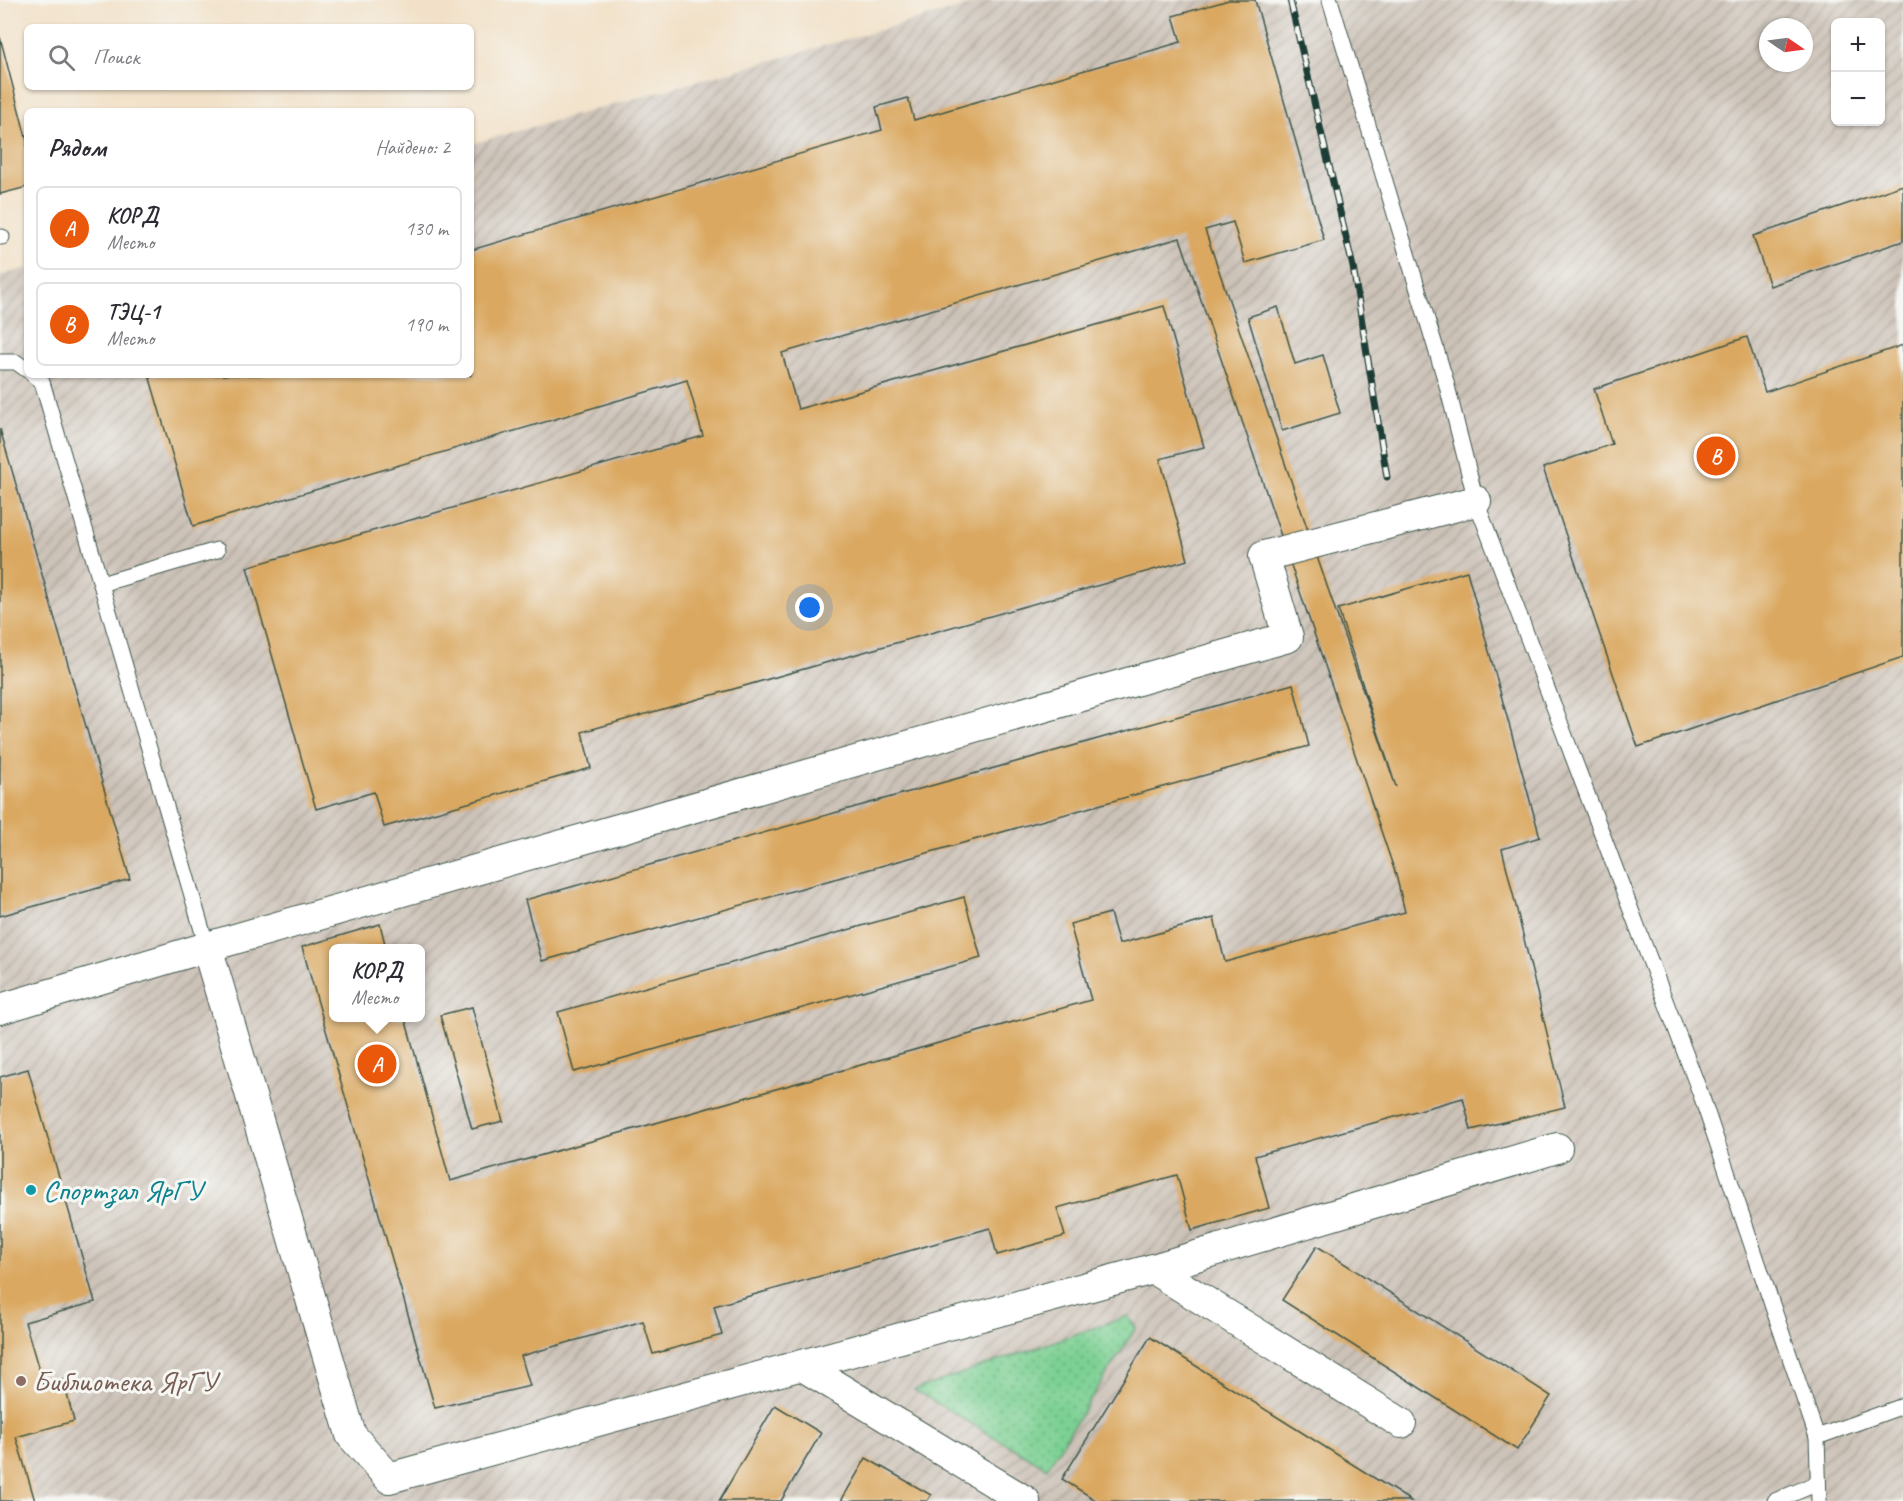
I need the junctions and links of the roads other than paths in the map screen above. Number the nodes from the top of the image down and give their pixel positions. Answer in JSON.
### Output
{"nodes":[{"id":1,"x":1330,"y":0,"type":"edge"},
{"id":2,"x":0,"y":362,"type":"edge"},
{"id":3,"x":24,"y":368,"type":"edge"},
{"id":4,"x":37,"y":378,"type":"edge"},
{"id":5,"x":1476,"y":501,"type":"junction"},
{"id":6,"x":217,"y":550,"type":"dead end"},
{"id":7,"x":101,"y":584,"type":"junction"},
{"id":8,"x":207,"y":947,"type":"junction"},
{"id":9,"x":0,"y":1010,"type":"edge"},
{"id":10,"x":1557,"y":1148,"type":"dead end"},
{"id":11,"x":1153,"y":1269,"type":"junction"},
{"id":12,"x":801,"y":1365,"type":"junction"},
{"id":13,"x":1903,"y":1406,"type":"edge"},
{"id":14,"x":1401,"y":1423,"type":"dead end"},
{"id":15,"x":1817,"y":1437,"type":"junction"},
{"id":16,"x":1818,"y":1483,"type":"junction"},
{"id":17,"x":1025,"y":1501,"type":"edge"},
{"id":18,"x":1775,"y":1501,"type":"edge"},
{"id":19,"x":1819,"y":1501,"type":"edge"}],
"edges":[{"from":1,"to":5,"type":"lane"},
{"from":2,"to":3,"type":"lane"},
{"from":4,"to":7,"type":"lane"},
{"from":5,"to":8,"type":"street"},
{"from":5,"to":15,"type":"lane"},
{"from":6,"to":7,"type":"lane"},
{"from":7,"to":8,"type":"lane"},
{"from":8,"to":9,"type":"street"},
{"from":8,"to":12,"type":"street"},
{"from":10,"to":11,"type":"street"},
{"from":11,"to":12,"type":"street"},
{"from":11,"to":14,"type":"street"},
{"from":12,"to":17,"type":"street"},
{"from":13,"to":15,"type":"lane"},
{"from":15,"to":16,"type":"lane"},
{"from":16,"to":18,"type":"lane"},
{"from":16,"to":19,"type":"lane"}]}
